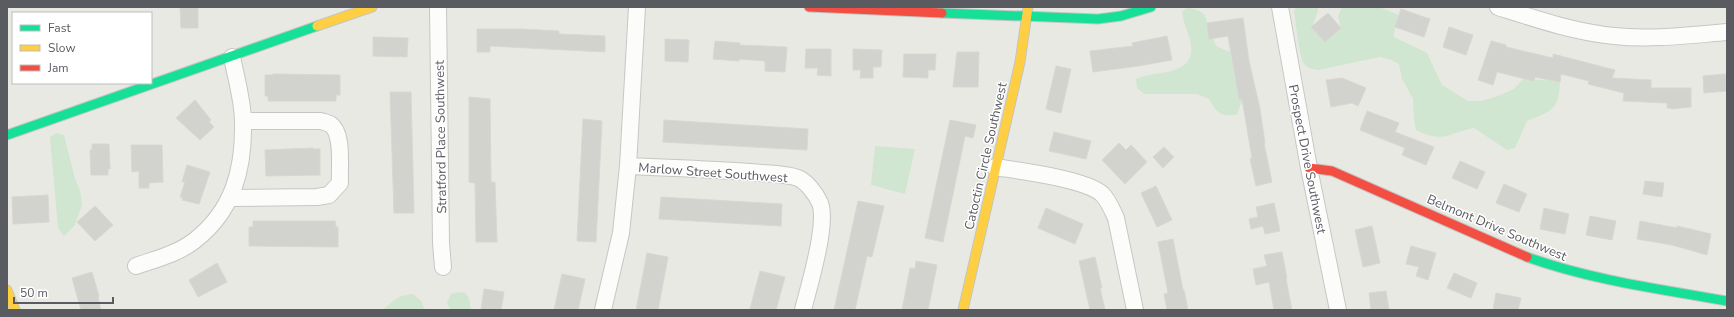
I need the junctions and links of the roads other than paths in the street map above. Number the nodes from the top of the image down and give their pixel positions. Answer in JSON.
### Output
{"nodes":[{"id":1,"x":372,"y":7,"type":"edge"},
{"id":2,"x":438,"y":7,"type":"edge"},
{"id":3,"x":637,"y":7,"type":"edge"},
{"id":4,"x":809,"y":7,"type":"edge"},
{"id":5,"x":1028,"y":7,"type":"edge"},
{"id":6,"x":1151,"y":7,"type":"edge"},
{"id":7,"x":1280,"y":7,"type":"edge"},
{"id":8,"x":1498,"y":7,"type":"edge"},
{"id":9,"x":1027,"y":17,"type":"junction"},
{"id":10,"x":1727,"y":32,"type":"edge"},
{"id":11,"x":232,"y":56,"type":"junction"},
{"id":12,"x":243,"y":121,"type":"junction"},
{"id":13,"x":7,"y":135,"type":"edge"},
{"id":14,"x":628,"y":166,"type":"junction"},
{"id":15,"x":995,"y":167,"type":"junction"},
{"id":16,"x":1309,"y":168,"type":"junction"},
{"id":17,"x":229,"y":198,"type":"junction"},
{"id":18,"x":136,"y":266,"type":"dead end"},
{"id":19,"x":443,"y":267,"type":"dead end"},
{"id":20,"x":7,"y":290,"type":"edge"},
{"id":21,"x":1727,"y":301,"type":"edge"},
{"id":22,"x":15,"y":310,"type":"edge"},
{"id":23,"x":603,"y":310,"type":"edge"},
{"id":24,"x":803,"y":310,"type":"edge"},
{"id":25,"x":963,"y":310,"type":"edge"},
{"id":26,"x":1135,"y":310,"type":"edge"},
{"id":27,"x":1338,"y":310,"type":"edge"}],
"edges":[{"from":1,"to":11,"type":"street"},
{"from":2,"to":19,"type":"street","name":"Stratford Place Southwest"},
{"from":3,"to":14,"type":"street"},
{"from":4,"to":9,"type":"street"},
{"from":5,"to":9,"type":"street","name":"Catoctin Circle Southwest"},
{"from":6,"to":9,"type":"street"},
{"from":7,"to":16,"type":"street","name":"Prospect Drive Southwest"},
{"from":8,"to":10,"type":"street"},
{"from":9,"to":15,"type":"street","name":"Catoctin Circle Southwest"},
{"from":11,"to":12,"type":"street"},
{"from":11,"to":13,"type":"street"},
{"from":12,"to":17,"type":"street"},
{"from":12,"to":17,"type":"street"},
{"from":14,"to":23,"type":"street"},
{"from":14,"to":24,"type":"street","name":"Marlow Street Southwest"},
{"from":15,"to":25,"type":"street","name":"Catoctin Circle Southwest"},
{"from":15,"to":26,"type":"street"},
{"from":16,"to":21,"type":"street","name":"Belmont Drive Southwest"},
{"from":16,"to":27,"type":"street","name":"Prospect Drive Southwest"},
{"from":17,"to":18,"type":"street"},
{"from":20,"to":22,"type":"street"}]}
